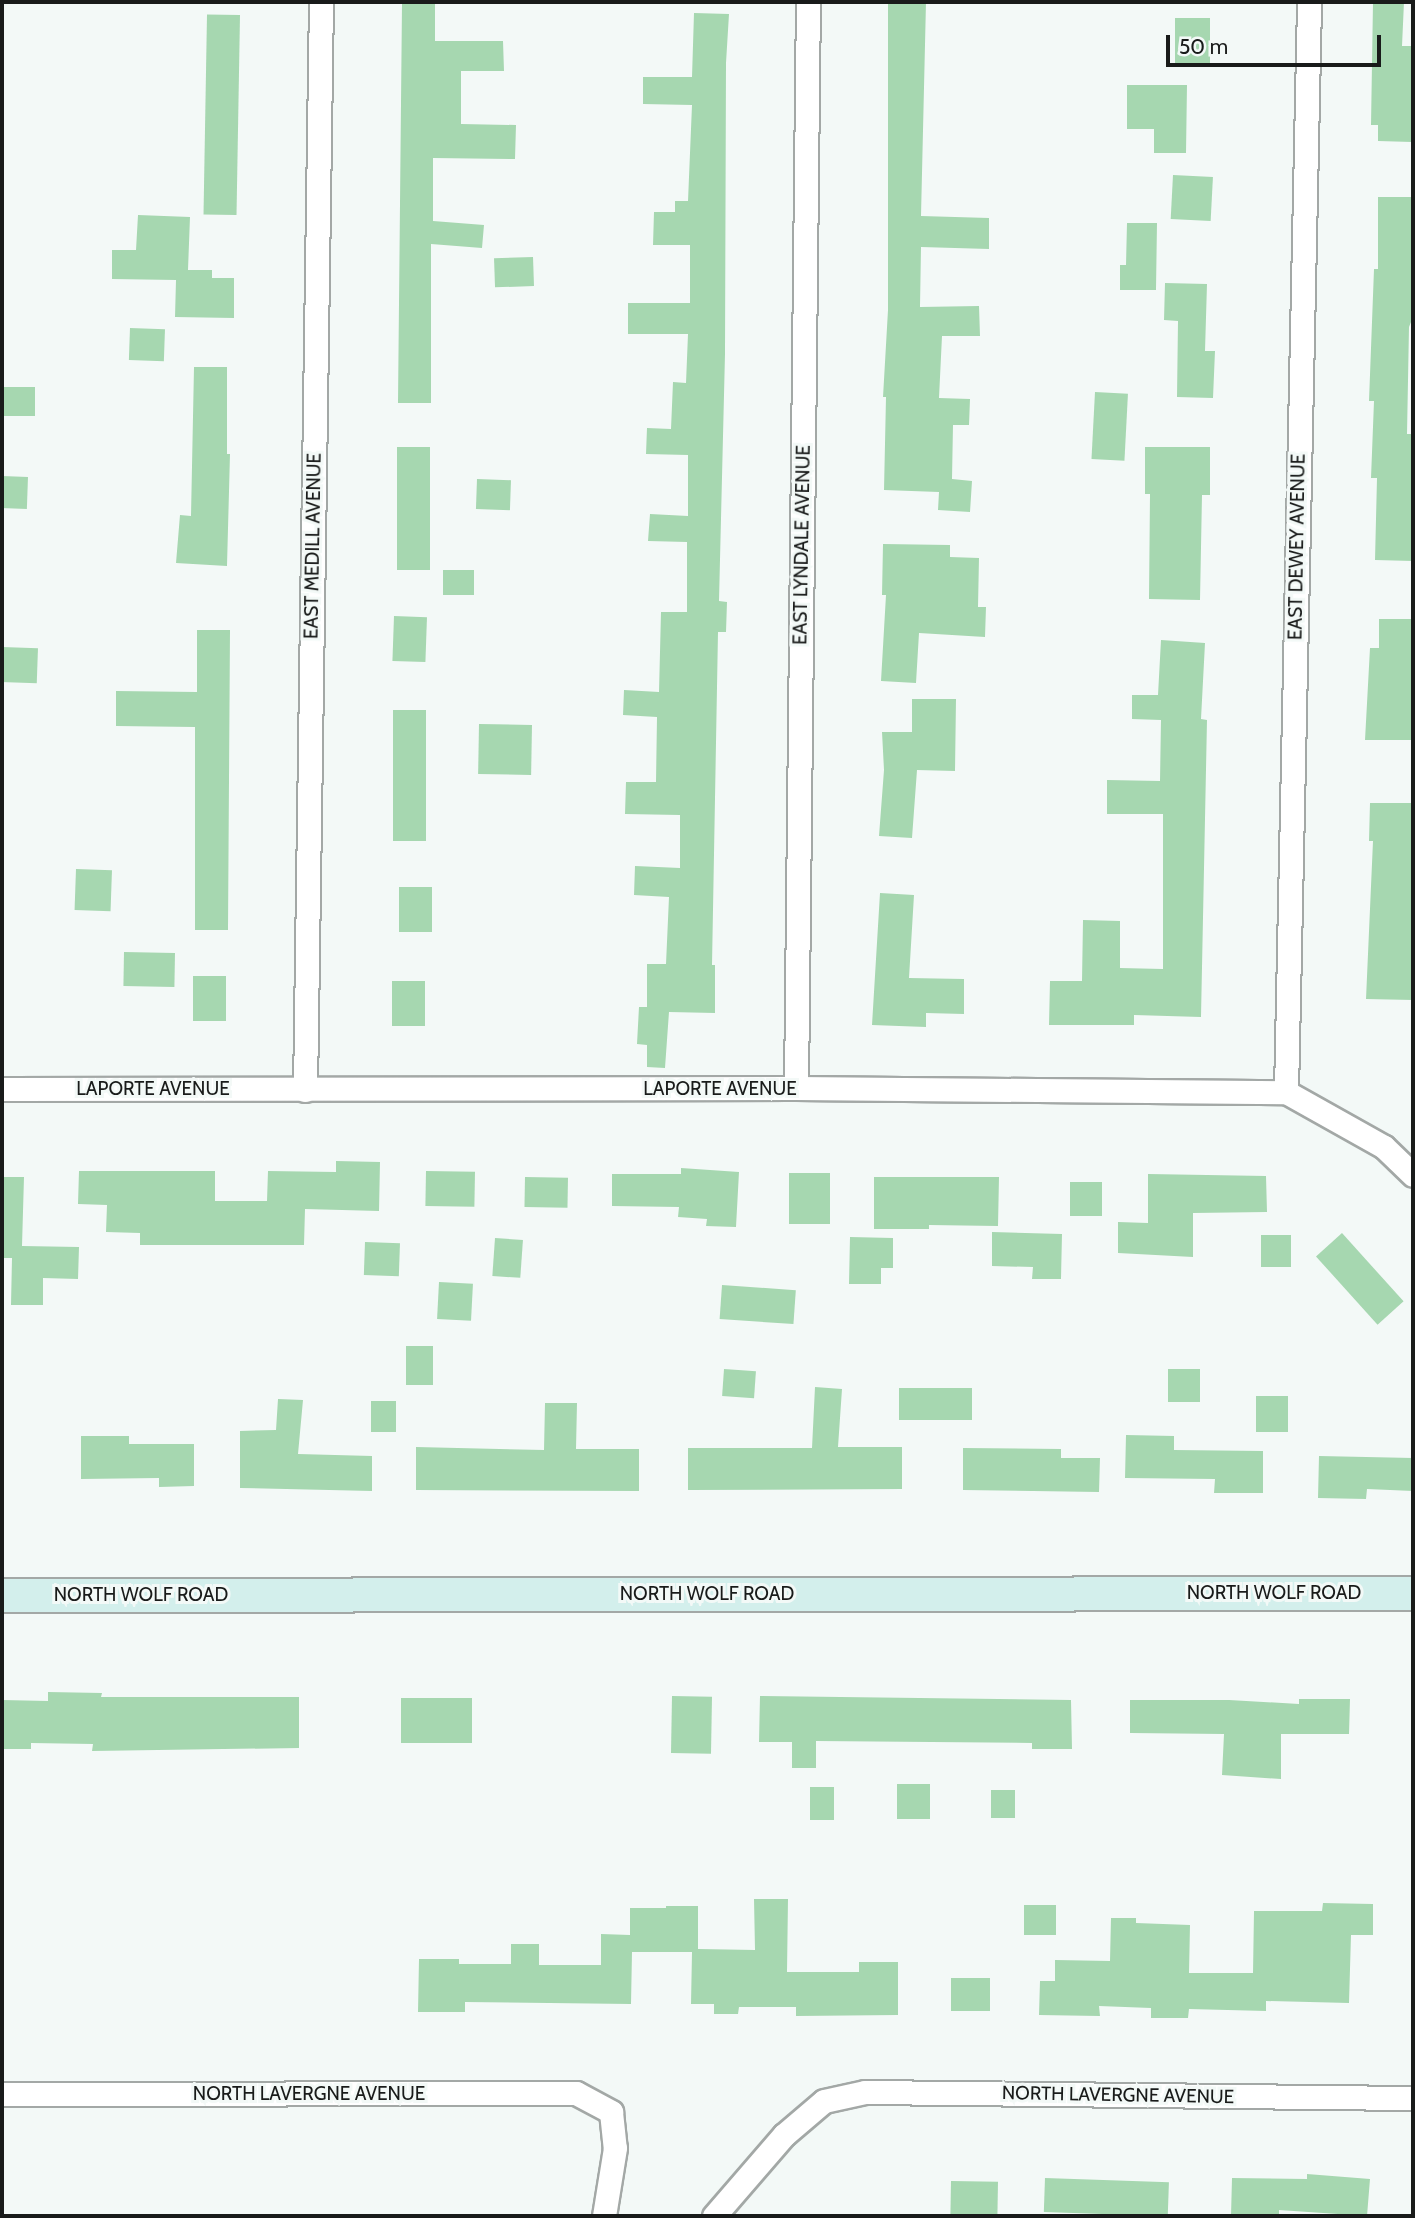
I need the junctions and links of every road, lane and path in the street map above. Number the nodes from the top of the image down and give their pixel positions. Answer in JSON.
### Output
{"nodes":[{"id":1,"x":321,"y":2,"type":"edge"},
{"id":2,"x":808,"y":2,"type":"edge"},
{"id":3,"x":1309,"y":2,"type":"edge"},
{"id":4,"x":796,"y":1088,"type":"junction"},
{"id":5,"x":2,"y":1089,"type":"edge"},
{"id":6,"x":305,"y":1090,"type":"junction"},
{"id":7,"x":1286,"y":1092,"type":"junction"},
{"id":8,"x":1413,"y":1175,"type":"edge"},
{"id":9,"x":1413,"y":1593,"type":"edge"},
{"id":10,"x":2,"y":1595,"type":"edge"},
{"id":11,"x":2,"y":2094,"type":"edge"},
{"id":12,"x":1413,"y":2098,"type":"edge"},
{"id":13,"x":604,"y":2216,"type":"edge"},
{"id":14,"x":714,"y":2216,"type":"edge"}],
"edges":[{"from":1,"to":6,"type":"street","name":"EAST MEDILL AVENUE"},
{"from":2,"to":4,"type":"street","name":"EAST LYNDALE AVENUE"},
{"from":3,"to":7,"type":"street","name":"EAST DEWEY AVENUE"},
{"from":4,"to":6,"type":"street","name":"LAPORTE AVENUE"},
{"from":4,"to":7,"type":"street","name":"LAPORTE AVENUE"},
{"from":5,"to":6,"type":"street","name":"LAPORTE AVENUE"},
{"from":7,"to":8,"type":"street","name":"LAPORTE AVENUE"},
{"from":9,"to":10,"type":"main road","name":"NORTH WOLF ROAD"},
{"from":11,"to":13,"type":"street","name":"NORTH LAVERGNE AVENUE"},
{"from":12,"to":14,"type":"street","name":"NORTH LAVERGNE AVENUE"}]}
